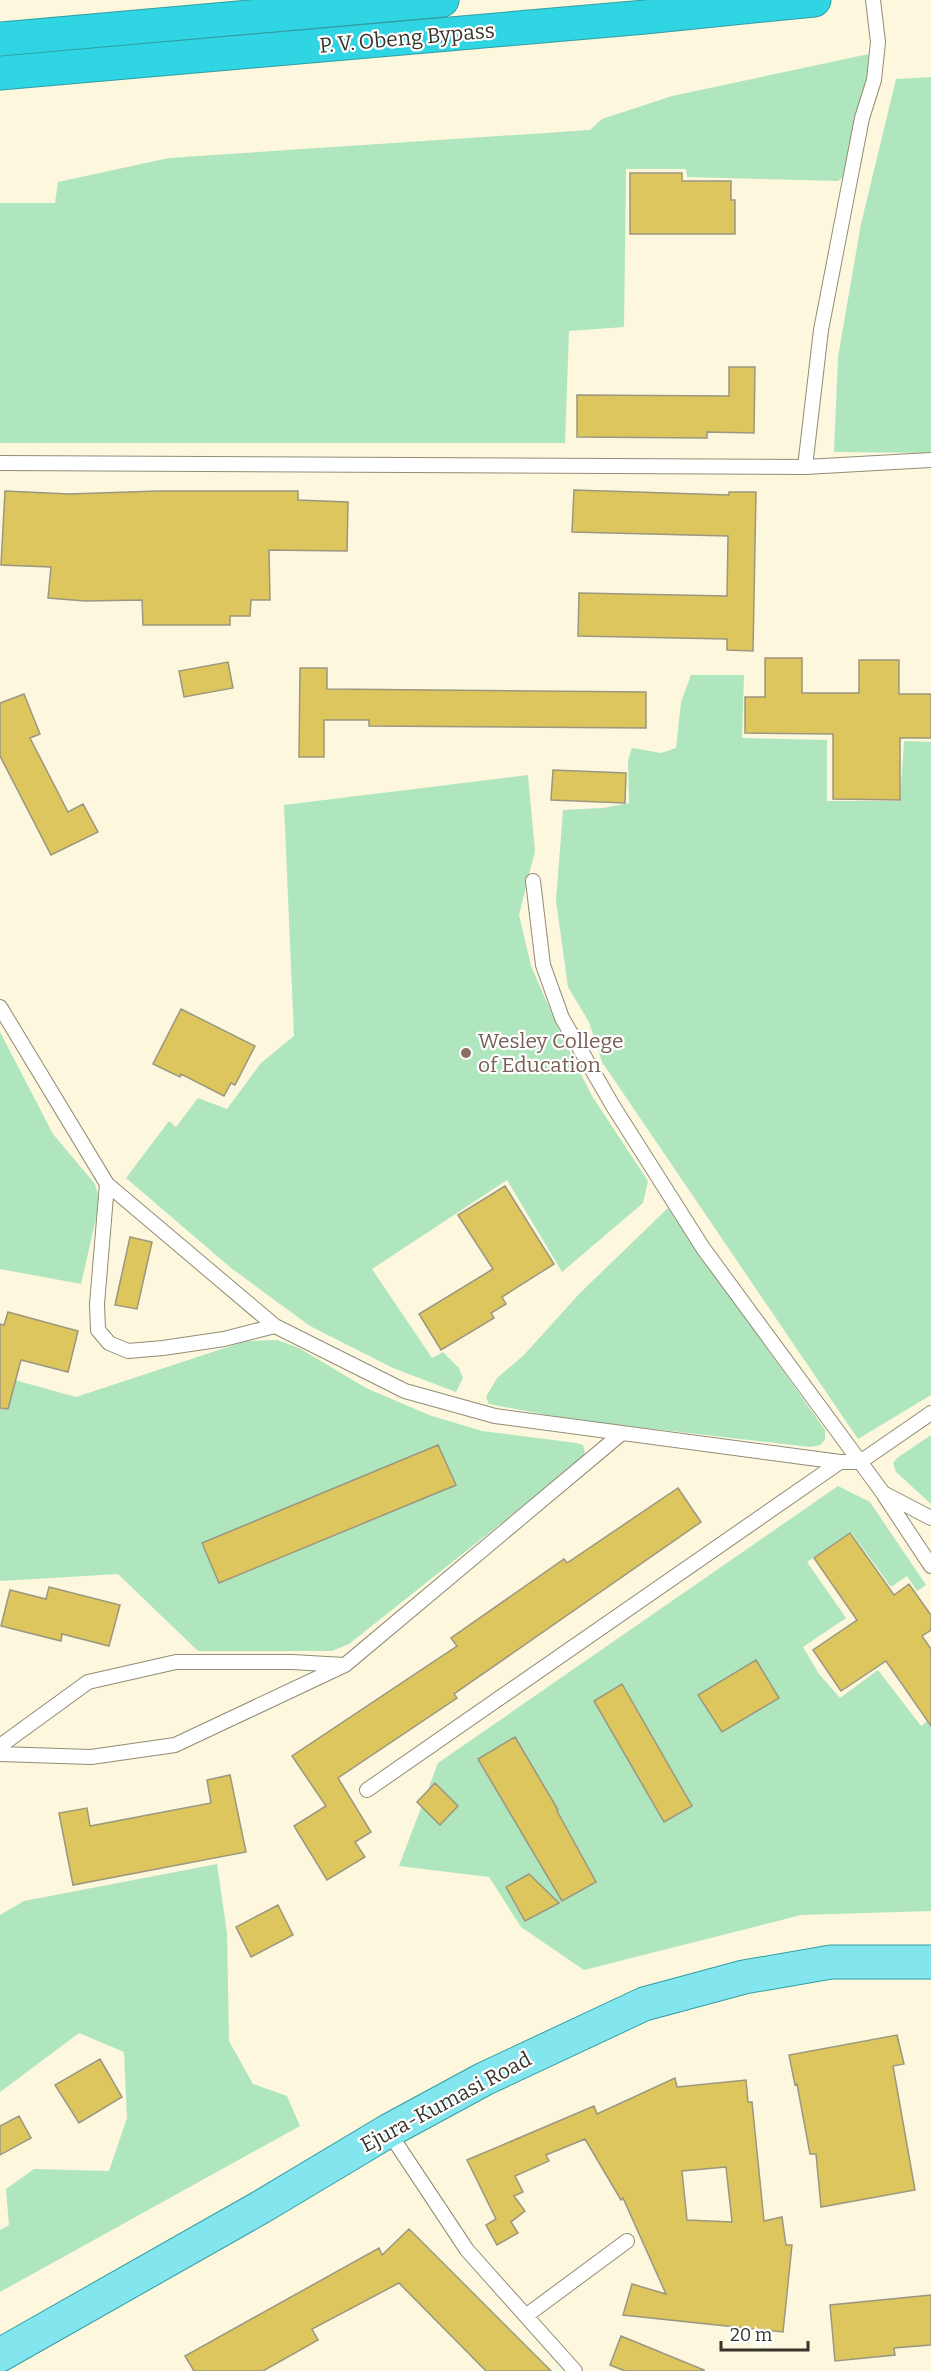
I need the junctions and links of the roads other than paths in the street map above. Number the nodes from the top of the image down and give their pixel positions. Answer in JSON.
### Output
{"nodes":[{"id":1,"x":442,"y":0,"type":"edge"},
{"id":2,"x":814,"y":0,"type":"edge"},
{"id":3,"x":873,"y":0,"type":"edge"},
{"id":4,"x":644,"y":9,"type":"edge"},
{"id":5,"x":0,"y":39,"type":"edge"},
{"id":6,"x":0,"y":73,"type":"edge"},
{"id":7,"x":931,"y":460,"type":"edge"},
{"id":8,"x":0,"y":463,"type":"edge"},
{"id":9,"x":806,"y":467,"type":"junction"},
{"id":10,"x":533,"y":881,"type":"dead end"},
{"id":11,"x":0,"y":1007,"type":"edge"},
{"id":12,"x":107,"y":1184,"type":"junction"},
{"id":13,"x":275,"y":1326,"type":"junction"},
{"id":14,"x":931,"y":1413,"type":"edge"},
{"id":15,"x":622,"y":1433,"type":"junction"},
{"id":16,"x":840,"y":1462,"type":"junction"},
{"id":17,"x":860,"y":1462,"type":"junction"},
{"id":18,"x":883,"y":1493,"type":"junction"},
{"id":19,"x":931,"y":1518,"type":"edge"},
{"id":20,"x":931,"y":1566,"type":"edge"},
{"id":21,"x":345,"y":1665,"type":"junction"},
{"id":22,"x":0,"y":1746,"type":"edge"},
{"id":23,"x":0,"y":1754,"type":"edge"},
{"id":24,"x":367,"y":1790,"type":"dead end"},
{"id":25,"x":931,"y":1962,"type":"edge"},
{"id":26,"x":388,"y":2131,"type":"junction"},
{"id":27,"x":627,"y":2241,"type":"dead end"},
{"id":28,"x":526,"y":2315,"type":"junction"},
{"id":29,"x":0,"y":2355,"type":"edge"},
{"id":30,"x":575,"y":2371,"type":"edge"}],
"edges":[{"from":1,"to":5,"type":"highway","name":"P. V. Obeng Bypass"},
{"from":2,"to":4,"type":"highway","name":"P. V. Obeng Bypass"},
{"from":3,"to":9,"type":"lane"},
{"from":4,"to":6,"type":"highway","name":"P. V. Obeng Bypass"},
{"from":7,"to":9,"type":"lane"},
{"from":8,"to":9,"type":"lane"},
{"from":10,"to":17,"type":"lane"},
{"from":11,"to":12,"type":"lane"},
{"from":12,"to":13,"type":"lane"},
{"from":12,"to":13,"type":"lane"},
{"from":13,"to":15,"type":"lane"},
{"from":14,"to":17,"type":"lane"},
{"from":15,"to":16,"type":"lane"},
{"from":15,"to":21,"type":"lane"},
{"from":16,"to":17,"type":"lane"},
{"from":16,"to":24,"type":"lane"},
{"from":17,"to":18,"type":"lane"},
{"from":18,"to":19,"type":"lane"},
{"from":18,"to":20,"type":"lane"},
{"from":21,"to":22,"type":"lane"},
{"from":21,"to":23,"type":"lane"},
{"from":25,"to":26,"type":"main road","name":"Ejura-Kumasi Road"},
{"from":26,"to":28,"type":"lane"},
{"from":26,"to":29,"type":"main road","name":"Ejura-Kumasi Road"},
{"from":27,"to":28,"type":"lane"},
{"from":28,"to":30,"type":"lane"}]}
